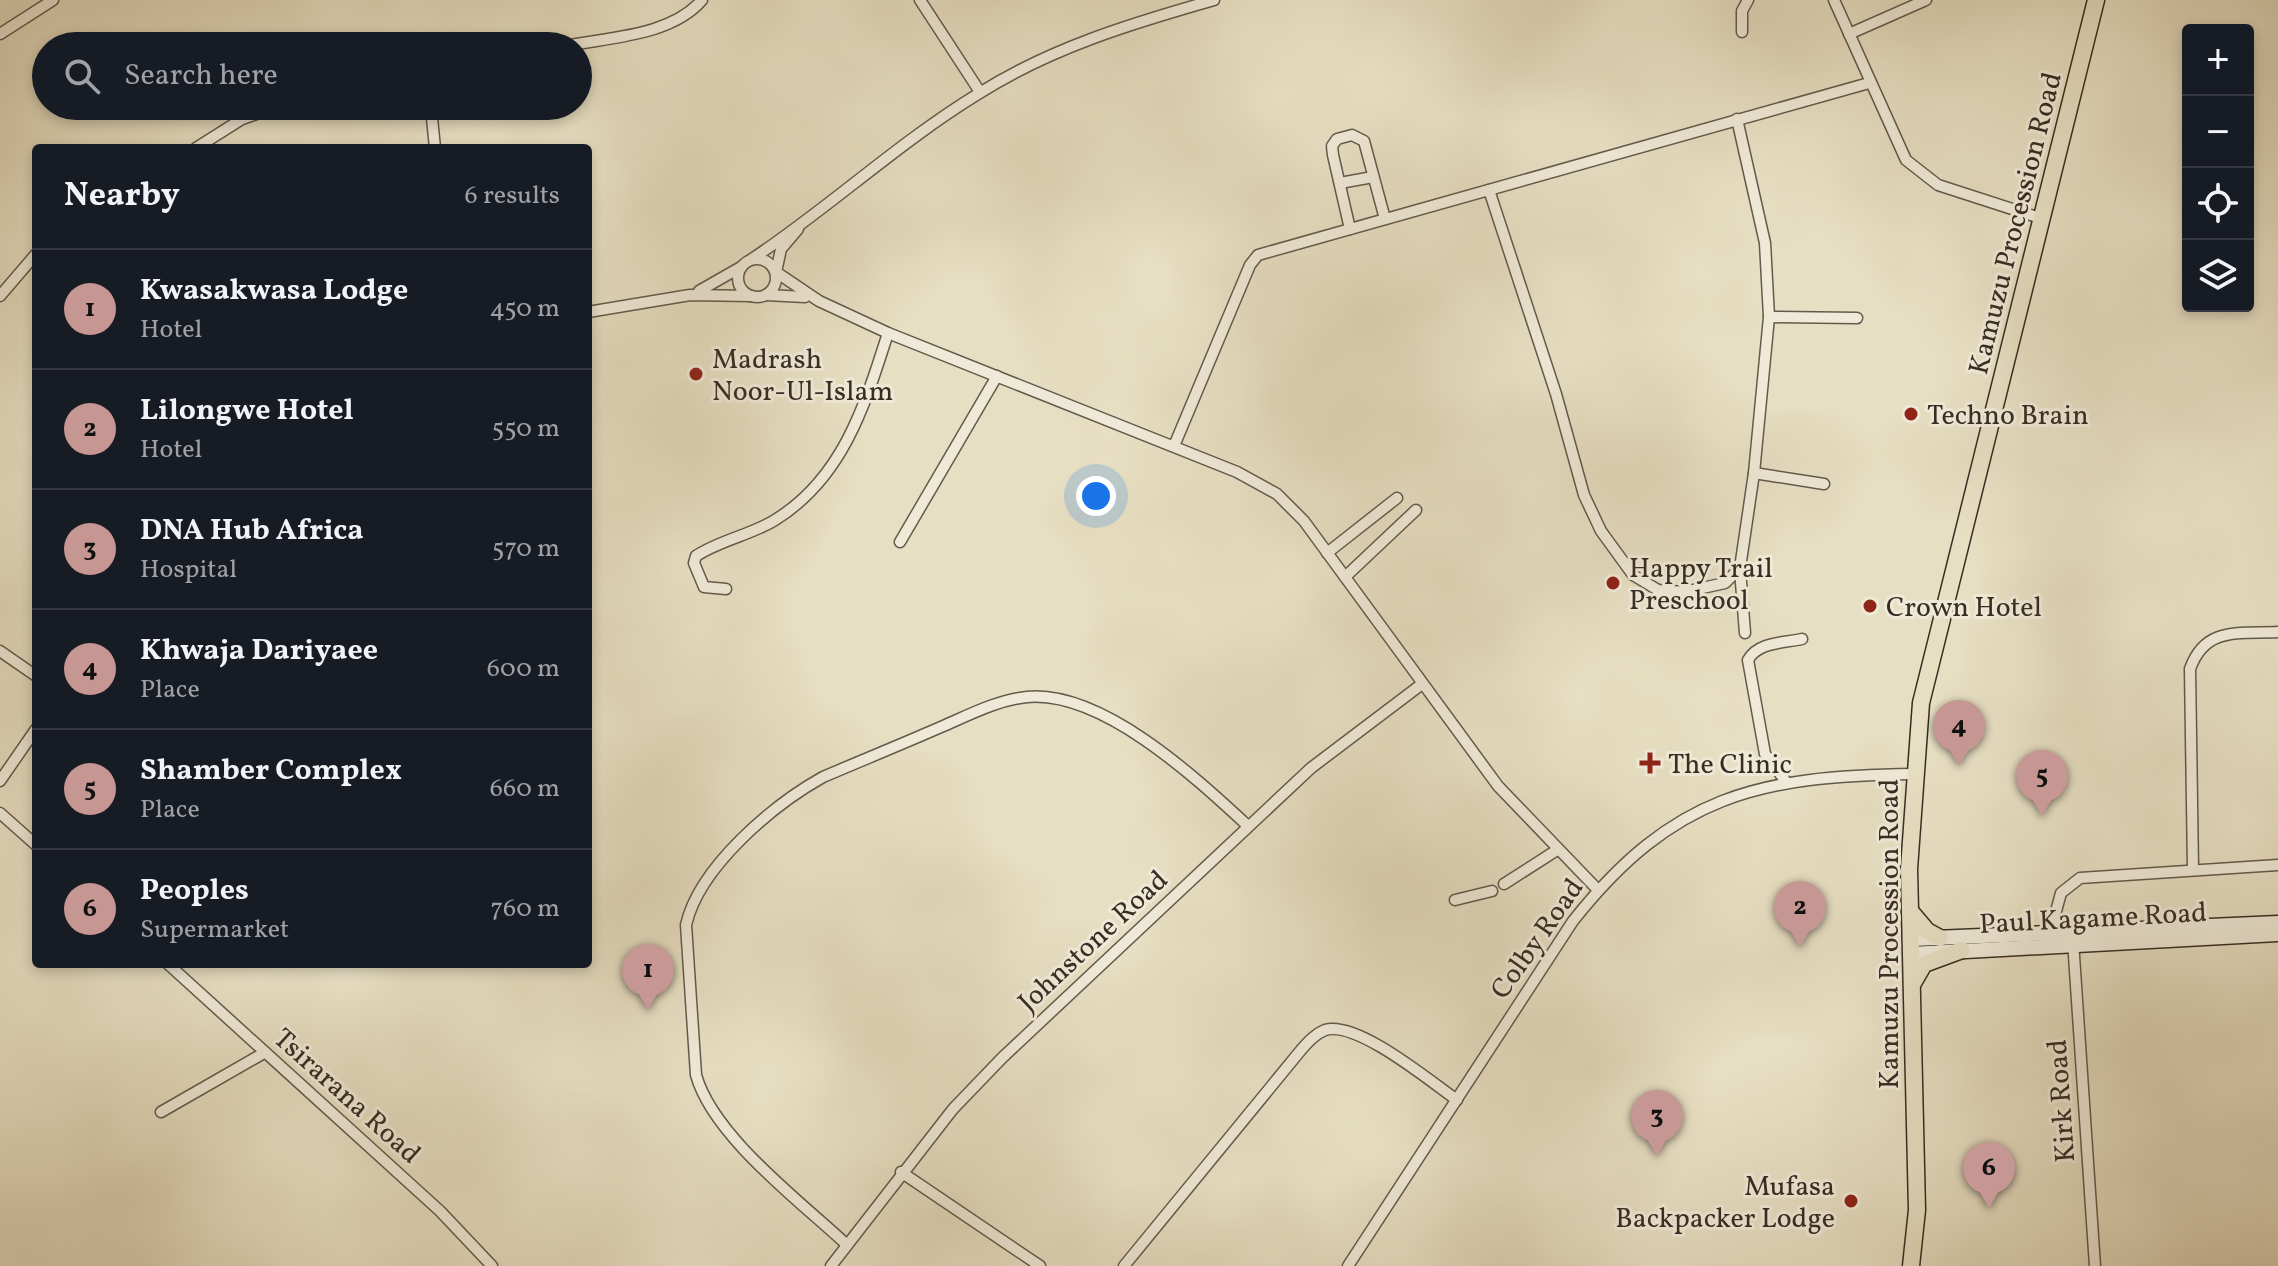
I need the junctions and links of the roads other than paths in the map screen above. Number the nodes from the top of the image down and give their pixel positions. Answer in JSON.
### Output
{"nodes":[{"id":1,"x":53,"y":0,"type":"edge"},
{"id":2,"x":702,"y":0,"type":"edge"},
{"id":3,"x":920,"y":0,"type":"edge"},
{"id":4,"x":1214,"y":0,"type":"edge"},
{"id":5,"x":1748,"y":0,"type":"edge"},
{"id":6,"x":1834,"y":0,"type":"edge"},
{"id":7,"x":1926,"y":0,"type":"edge"},
{"id":8,"x":2096,"y":0,"type":"edge"},
{"id":9,"x":1742,"y":32,"type":"dead end"},
{"id":10,"x":0,"y":34,"type":"edge"},
{"id":11,"x":1849,"y":34,"type":"junction"},
{"id":12,"x":592,"y":40,"type":"edge"},
{"id":13,"x":1869,"y":83,"type":"junction"},
{"id":14,"x":980,"y":92,"type":"junction"},
{"id":15,"x":1737,"y":119,"type":"junction"},
{"id":16,"x":240,"y":120,"type":"edge"},
{"id":17,"x":432,"y":120,"type":"edge"},
{"id":18,"x":202,"y":144,"type":"edge"},
{"id":19,"x":435,"y":144,"type":"edge"},
{"id":20,"x":1373,"y":177,"type":"junction"},
{"id":21,"x":1340,"y":183,"type":"junction"},
{"id":22,"x":1489,"y":190,"type":"junction"},
{"id":23,"x":1385,"y":219,"type":"junction"},
{"id":24,"x":2043,"y":219,"type":"junction"},
{"id":25,"x":798,"y":229,"type":"junction"},
{"id":26,"x":1350,"y":229,"type":"junction"},
{"id":27,"x":32,"y":259,"type":"edge"},
{"id":28,"x":752,"y":259,"type":"junction"},
{"id":29,"x":741,"y":267,"type":"junction"},
{"id":30,"x":776,"y":272,"type":"junction"},
{"id":31,"x":690,"y":295,"type":"junction"},
{"id":32,"x":765,"y":295,"type":"junction"},
{"id":33,"x":0,"y":296,"type":"edge"},
{"id":34,"x":752,"y":296,"type":"junction"},
{"id":35,"x":819,"y":301,"type":"junction"},
{"id":36,"x":592,"y":311,"type":"edge"},
{"id":37,"x":1769,"y":317,"type":"junction"},
{"id":38,"x":1857,"y":318,"type":"dead end"},
{"id":39,"x":888,"y":333,"type":"junction"},
{"id":40,"x":997,"y":376,"type":"junction"},
{"id":41,"x":1174,"y":446,"type":"junction"},
{"id":42,"x":1754,"y":473,"type":"junction"},
{"id":43,"x":1824,"y":484,"type":"dead end"},
{"id":44,"x":1397,"y":498,"type":"dead end"},
{"id":45,"x":1416,"y":510,"type":"dead end"},
{"id":46,"x":900,"y":542,"type":"dead end"},
{"id":47,"x":1327,"y":553,"type":"junction"},
{"id":48,"x":1740,"y":568,"type":"junction"},
{"id":49,"x":1345,"y":577,"type":"junction"},
{"id":50,"x":726,"y":589,"type":"dead end"},
{"id":51,"x":2278,"y":632,"type":"edge"},
{"id":52,"x":1745,"y":633,"type":"dead end"},
{"id":53,"x":1802,"y":639,"type":"dead end"},
{"id":54,"x":0,"y":651,"type":"edge"},
{"id":55,"x":32,"y":673,"type":"edge"},
{"id":56,"x":1422,"y":684,"type":"junction"},
{"id":57,"x":32,"y":735,"type":"edge"},
{"id":58,"x":1914,"y":774,"type":"junction"},
{"id":59,"x":0,"y":781,"type":"edge"},
{"id":60,"x":1787,"y":783,"type":"junction"},
{"id":61,"x":0,"y":813,"type":"edge"},
{"id":62,"x":1248,"y":826,"type":"junction"},
{"id":63,"x":32,"y":841,"type":"edge"},
{"id":64,"x":1557,"y":850,"type":"junction"},
{"id":65,"x":2278,"y":865,"type":"edge"},
{"id":66,"x":2193,"y":870,"type":"junction"},
{"id":67,"x":1504,"y":884,"type":"dead end"},
{"id":68,"x":1598,"y":890,"type":"junction"},
{"id":69,"x":1492,"y":891,"type":"dead end"},
{"id":70,"x":1455,"y":900,"type":"dead end"},
{"id":71,"x":1910,"y":911,"type":"junction"},
{"id":72,"x":2278,"y":923,"type":"edge"},
{"id":73,"x":2278,"y":934,"type":"edge"},
{"id":74,"x":1940,"y":938,"type":"junction"},
{"id":75,"x":2073,"y":940,"type":"junction"},
{"id":76,"x":2048,"y":941,"type":"junction"},
{"id":77,"x":1911,"y":947,"type":"junction"},
{"id":78,"x":1962,"y":950,"type":"junction"},
{"id":79,"x":172,"y":968,"type":"edge"},
{"id":80,"x":1912,"y":986,"type":"junction"},
{"id":81,"x":264,"y":1053,"type":"junction"},
{"id":82,"x":1457,"y":1100,"type":"junction"},
{"id":83,"x":161,"y":1112,"type":"dead end"},
{"id":84,"x":901,"y":1172,"type":"junction"},
{"id":85,"x":847,"y":1245,"type":"junction"},
{"id":86,"x":492,"y":1266,"type":"edge"},
{"id":87,"x":831,"y":1266,"type":"edge"},
{"id":88,"x":1040,"y":1266,"type":"edge"},
{"id":89,"x":1124,"y":1266,"type":"edge"},
{"id":90,"x":1348,"y":1266,"type":"edge"},
{"id":91,"x":1911,"y":1266,"type":"edge"},
{"id":92,"x":2095,"y":1266,"type":"edge"}],
"edges":[{"from":1,"to":10,"type":"street"},
{"from":2,"to":12,"type":"street"},
{"from":3,"to":14,"type":"street"},
{"from":4,"to":14,"type":"street"},
{"from":5,"to":9,"type":"street"},
{"from":6,"to":11,"type":"street"},
{"from":7,"to":11,"type":"street"},
{"from":8,"to":24,"type":"highway","name":"Kamuzu Procession Road"},
{"from":11,"to":13,"type":"street"},
{"from":13,"to":15,"type":"street"},
{"from":13,"to":24,"type":"street"},
{"from":14,"to":25,"type":"street"},
{"from":15,"to":22,"type":"street"},
{"from":15,"to":37,"type":"street"},
{"from":16,"to":18,"type":"street"},
{"from":17,"to":19,"type":"street"},
{"from":20,"to":21,"type":"street"},
{"from":20,"to":21,"type":"street"},
{"from":20,"to":23,"type":"street"},
{"from":21,"to":26,"type":"street"},
{"from":22,"to":23,"type":"street"},
{"from":22,"to":48,"type":"street"},
{"from":23,"to":26,"type":"street"},
{"from":24,"to":58,"type":"highway","name":"Kamuzu Procession Road"},
{"from":25,"to":28,"type":"street"},
{"from":25,"to":30,"type":"street"},
{"from":26,"to":41,"type":"street"},
{"from":27,"to":33,"type":"street"},
{"from":28,"to":29,"type":"street"},
{"from":28,"to":30,"type":"street"},
{"from":29,"to":31,"type":"street"},
{"from":29,"to":34,"type":"street"},
{"from":30,"to":32,"type":"street"},
{"from":30,"to":35,"type":"street"},
{"from":31,"to":34,"type":"street"},
{"from":31,"to":36,"type":"street"},
{"from":32,"to":34,"type":"street"},
{"from":32,"to":35,"type":"street"},
{"from":35,"to":39,"type":"street"},
{"from":37,"to":38,"type":"street"},
{"from":37,"to":42,"type":"street"},
{"from":39,"to":40,"type":"street"},
{"from":39,"to":50,"type":"street"},
{"from":40,"to":41,"type":"street"},
{"from":40,"to":46,"type":"street"},
{"from":41,"to":47,"type":"street"},
{"from":42,"to":43,"type":"street"},
{"from":42,"to":48,"type":"street"},
{"from":44,"to":47,"type":"street"},
{"from":45,"to":49,"type":"street"},
{"from":47,"to":49,"type":"street"},
{"from":48,"to":52,"type":"street"},
{"from":49,"to":56,"type":"street"},
{"from":51,"to":66,"type":"street"},
{"from":53,"to":60,"type":"street"},
{"from":54,"to":55,"type":"street"},
{"from":56,"to":62,"type":"street","name":"Johnstone Road"},
{"from":56,"to":64,"type":"street"},
{"from":57,"to":59,"type":"street"},
{"from":58,"to":60,"type":"street","name":"Colby Road"},
{"from":58,"to":71,"type":"highway","name":"Kamuzu Procession Road"},
{"from":60,"to":68,"type":"street","name":"Colby Road"},
{"from":61,"to":63,"type":"street"},
{"from":62,"to":84,"type":"street","name":"Johnstone Road"},
{"from":62,"to":85,"type":"street"},
{"from":64,"to":67,"type":"street"},
{"from":64,"to":68,"type":"street"},
{"from":65,"to":66,"type":"street"},
{"from":66,"to":76,"type":"street"},
{"from":68,"to":82,"type":"street","name":"Colby Road"},
{"from":69,"to":70,"type":"street"},
{"from":71,"to":74,"type":"highway"},
{"from":71,"to":77,"type":"highway","name":"Kamuzu Procession Road"},
{"from":72,"to":75,"type":"main road"},
{"from":73,"to":75,"type":"main road","name":"Paul Kagame Road"},
{"from":74,"to":76,"type":"main road"},
{"from":74,"to":77,"type":"main road"},
{"from":75,"to":76,"type":"main road","name":"Paul Kagame Road"},
{"from":75,"to":92,"type":"street","name":"Kirk Road"},
{"from":76,"to":78,"type":"main road","name":"Paul Kagame Road"},
{"from":77,"to":78,"type":"main road","name":"Paul Kagame Road"},
{"from":77,"to":80,"type":"highway","name":"Kamuzu Procession Road"},
{"from":78,"to":80,"type":"highway"},
{"from":79,"to":81,"type":"street","name":"Tsirarana Road"},
{"from":80,"to":91,"type":"highway","name":"Kamuzu Procession Road"},
{"from":81,"to":83,"type":"street"},
{"from":81,"to":86,"type":"street","name":"Tsirarana Road"},
{"from":82,"to":89,"type":"street"},
{"from":82,"to":90,"type":"street","name":"Colby Road"},
{"from":84,"to":85,"type":"street","name":"Johnstone Road"},
{"from":84,"to":88,"type":"street"},
{"from":85,"to":87,"type":"street","name":"Johnstone Road"}]}
